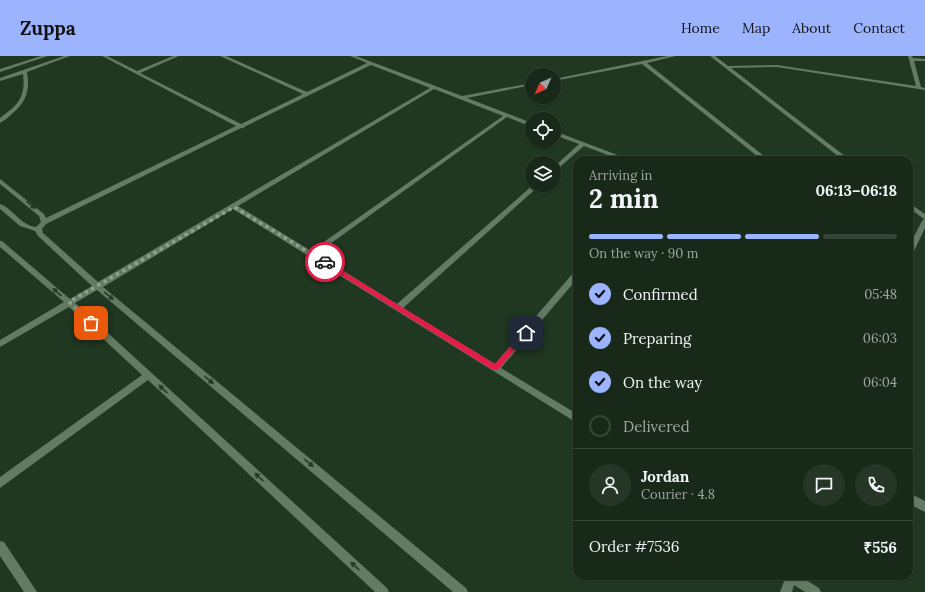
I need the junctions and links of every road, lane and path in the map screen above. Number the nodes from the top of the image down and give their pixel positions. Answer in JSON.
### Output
{"nodes":[{"id":1,"x":46,"y":56,"type":"edge"},
{"id":2,"x":68,"y":56,"type":"edge"},
{"id":3,"x":104,"y":56,"type":"edge"},
{"id":4,"x":177,"y":56,"type":"edge"},
{"id":5,"x":222,"y":56,"type":"edge"},
{"id":6,"x":352,"y":56,"type":"edge"},
{"id":7,"x":674,"y":56,"type":"edge"},
{"id":8,"x":712,"y":56,"type":"edge"},
{"id":9,"x":911,"y":58,"type":"edge"},
{"id":10,"x":925,"y":60,"type":"edge"},
{"id":11,"x":643,"y":62,"type":"junction"},
{"id":12,"x":371,"y":63,"type":"junction"},
{"id":13,"x":0,"y":64,"type":"edge"},
{"id":14,"x":14,"y":67,"type":"junction"},
{"id":15,"x":728,"y":68,"type":"junction"},
{"id":16,"x":0,"y":71,"type":"edge"},
{"id":17,"x":25,"y":72,"type":"junction"},
{"id":18,"x":136,"y":72,"type":"junction"},
{"id":19,"x":561,"y":79,"type":"edge"},
{"id":20,"x":0,"y":80,"type":"edge"},
{"id":21,"x":525,"y":85,"type":"edge"},
{"id":22,"x":433,"y":88,"type":"junction"},
{"id":23,"x":919,"y":89,"type":"junction"},
{"id":24,"x":925,"y":89,"type":"edge"},
{"id":25,"x":308,"y":94,"type":"junction"},
{"id":26,"x":461,"y":98,"type":"junction"},
{"id":27,"x":507,"y":116,"type":"junction"},
{"id":28,"x":0,"y":122,"type":"edge"},
{"id":29,"x":525,"y":122,"type":"edge"},
{"id":30,"x":242,"y":127,"type":"junction"},
{"id":31,"x":561,"y":136,"type":"edge"},
{"id":32,"x":583,"y":144,"type":"junction"},
{"id":33,"x":615,"y":156,"type":"edge"},
{"id":34,"x":761,"y":156,"type":"edge"},
{"id":35,"x":842,"y":156,"type":"edge"},
{"id":36,"x":561,"y":164,"type":"edge"},
{"id":37,"x":0,"y":181,"type":"edge"},
{"id":38,"x":529,"y":192,"type":"edge"},
{"id":39,"x":0,"y":206,"type":"edge"},
{"id":40,"x":234,"y":207,"type":"junction"},
{"id":41,"x":913,"y":208,"type":"edge"},
{"id":42,"x":925,"y":217,"type":"edge"},
{"id":43,"x":925,"y":221,"type":"edge"},
{"id":44,"x":44,"y":222,"type":"junction"},
{"id":45,"x":38,"y":230,"type":"junction"},
{"id":46,"x":0,"y":243,"type":"edge"},
{"id":47,"x":913,"y":245,"type":"edge"},
{"id":48,"x":312,"y":254,"type":"junction"},
{"id":49,"x":573,"y":279,"type":"edge"},
{"id":50,"x":97,"y":286,"type":"junction"},
{"id":51,"x":69,"y":302,"type":"junction"},
{"id":52,"x":398,"y":308,"type":"junction"},
{"id":53,"x":0,"y":344,"type":"edge"},
{"id":54,"x":496,"y":368,"type":"junction"},
{"id":55,"x":148,"y":375,"type":"junction"},
{"id":56,"x":573,"y":416,"type":"edge"},
{"id":57,"x":0,"y":483,"type":"edge"},
{"id":58,"x":913,"y":500,"type":"edge"},
{"id":59,"x":925,"y":507,"type":"edge"},
{"id":60,"x":0,"y":546,"type":"edge"},
{"id":61,"x":791,"y":580,"type":"edge"},
{"id":62,"x":797,"y":580,"type":"edge"},
{"id":63,"x":31,"y":592,"type":"edge"},
{"id":64,"x":383,"y":592,"type":"edge"},
{"id":65,"x":462,"y":592,"type":"edge"},
{"id":66,"x":786,"y":592,"type":"edge"},
{"id":67,"x":815,"y":592,"type":"edge"}],
"edges":[{"from":1,"to":14,"type":"street"},
{"from":2,"to":17,"type":"street"},
{"from":3,"to":18,"type":"street"},
{"from":4,"to":18,"type":"street"},
{"from":5,"to":25,"type":"street"},
{"from":6,"to":12,"type":"street"},
{"from":7,"to":11,"type":"street"},
{"from":8,"to":15,"type":"street"},
{"from":9,"to":10,"type":"street"},
{"from":9,"to":23,"type":"street"},
{"from":11,"to":19,"type":"street"},
{"from":11,"to":34,"type":"street"},
{"from":12,"to":22,"type":"street"},
{"from":12,"to":25,"type":"street"},
{"from":13,"to":14,"type":"street"},
{"from":14,"to":16,"type":"street"},
{"from":15,"to":23,"type":"street"},
{"from":15,"to":35,"type":"street"},
{"from":17,"to":20,"type":"street"},
{"from":17,"to":28,"type":"street"},
{"from":18,"to":30,"type":"street"},
{"from":21,"to":26,"type":"street"},
{"from":22,"to":26,"type":"street"},
{"from":22,"to":40,"type":"street"},
{"from":23,"to":24,"type":"street"},
{"from":25,"to":30,"type":"street"},
{"from":26,"to":27,"type":"street"},
{"from":27,"to":29,"type":"street"},
{"from":27,"to":48,"type":"street"},
{"from":30,"to":44,"type":"street"},
{"from":31,"to":32,"type":"street"},
{"from":32,"to":33,"type":"street"},
{"from":32,"to":36,"type":"street"},
{"from":37,"to":44,"type":"street","one_way":true},
{"from":38,"to":52,"type":"street"},
{"from":39,"to":45,"type":"street"},
{"from":40,"to":48,"type":"street"},
{"from":40,"to":50,"type":"street"},
{"from":41,"to":42,"type":"street"},
{"from":43,"to":47,"type":"street"},
{"from":44,"to":45,"type":"street"},
{"from":45,"to":50,"type":"street"},
{"from":51,"to":46,"type":"street","one_way":true},
{"from":48,"to":52,"type":"street"},
{"from":49,"to":54,"type":"street"},
{"from":50,"to":51,"type":"street"},
{"from":50,"to":65,"type":"street","one_way":true},
{"from":51,"to":53,"type":"street"},
{"from":51,"to":55,"type":"street"},
{"from":52,"to":54,"type":"street"},
{"from":54,"to":56,"type":"street"},
{"from":55,"to":57,"type":"street"},
{"from":64,"to":55,"type":"street","one_way":true},
{"from":58,"to":59,"type":"street"},
{"from":60,"to":63,"type":"street"},
{"from":61,"to":66,"type":"street"},
{"from":62,"to":67,"type":"street"}]}
